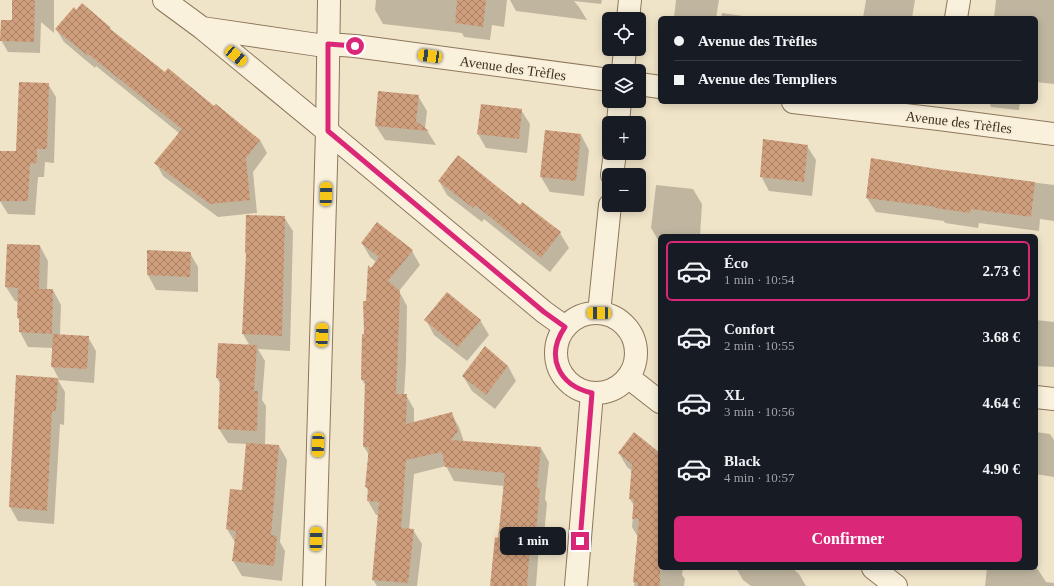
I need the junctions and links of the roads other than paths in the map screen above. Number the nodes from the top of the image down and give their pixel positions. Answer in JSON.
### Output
{"nodes":[{"id":1,"x":164,"y":0,"type":"edge"},
{"id":2,"x":329,"y":0,"type":"edge"},
{"id":3,"x":630,"y":0,"type":"edge"},
{"id":4,"x":959,"y":0,"type":"edge"},
{"id":5,"x":629,"y":12,"type":"edge"},
{"id":6,"x":956,"y":16,"type":"edge"},
{"id":7,"x":202,"y":28,"type":"junction"},
{"id":8,"x":328,"y":44,"type":"junction"},
{"id":9,"x":602,"y":79,"type":"edge"},
{"id":10,"x":646,"y":85,"type":"edge"},
{"id":11,"x":658,"y":87,"type":"edge"},
{"id":12,"x":829,"y":104,"type":"edge"},
{"id":13,"x":940,"y":110,"type":"edge"},
{"id":14,"x":328,"y":131,"type":"junction"},
{"id":15,"x":1054,"y":134,"type":"edge"},
{"id":16,"x":609,"y":212,"type":"edge"},
{"id":17,"x":599,"y":313,"type":"junction"},
{"id":18,"x":565,"y":327,"type":"junction"},
{"id":19,"x":628,"y":377,"type":"junction"},
{"id":20,"x":592,"y":393,"type":"junction"},
{"id":21,"x":1038,"y":396,"type":"edge"},
{"id":22,"x":1054,"y":399,"type":"edge"},
{"id":23,"x":658,"y":400,"type":"edge"},
{"id":24,"x":876,"y":570,"type":"edge"},
{"id":25,"x":314,"y":586,"type":"edge"},
{"id":26,"x":576,"y":586,"type":"edge"},
{"id":27,"x":896,"y":586,"type":"edge"}],
"edges":[{"from":1,"to":7,"type":"street"},
{"from":2,"to":8,"type":"street"},
{"from":3,"to":5,"type":"street"},
{"from":4,"to":6,"type":"street"},
{"from":7,"to":8,"type":"street","name":"Avenue des Trèfles"},
{"from":7,"to":14,"type":"street"},
{"from":8,"to":9,"type":"street","name":"Avenue des Trèfles"},
{"from":8,"to":14,"type":"street"},
{"from":10,"to":11,"type":"street"},
{"from":12,"to":13,"type":"street","name":"Avenue des Trèfles"},
{"from":13,"to":15,"type":"street","name":"Avenue des Trèfles"},
{"from":14,"to":18,"type":"street"},
{"from":14,"to":25,"type":"street"},
{"from":16,"to":17,"type":"street"},
{"from":17,"to":18,"type":"street"},
{"from":17,"to":19,"type":"street"},
{"from":18,"to":20,"type":"street"},
{"from":19,"to":20,"type":"street"},
{"from":19,"to":23,"type":"street"},
{"from":20,"to":26,"type":"street"},
{"from":21,"to":22,"type":"street"},
{"from":24,"to":27,"type":"street"}]}
